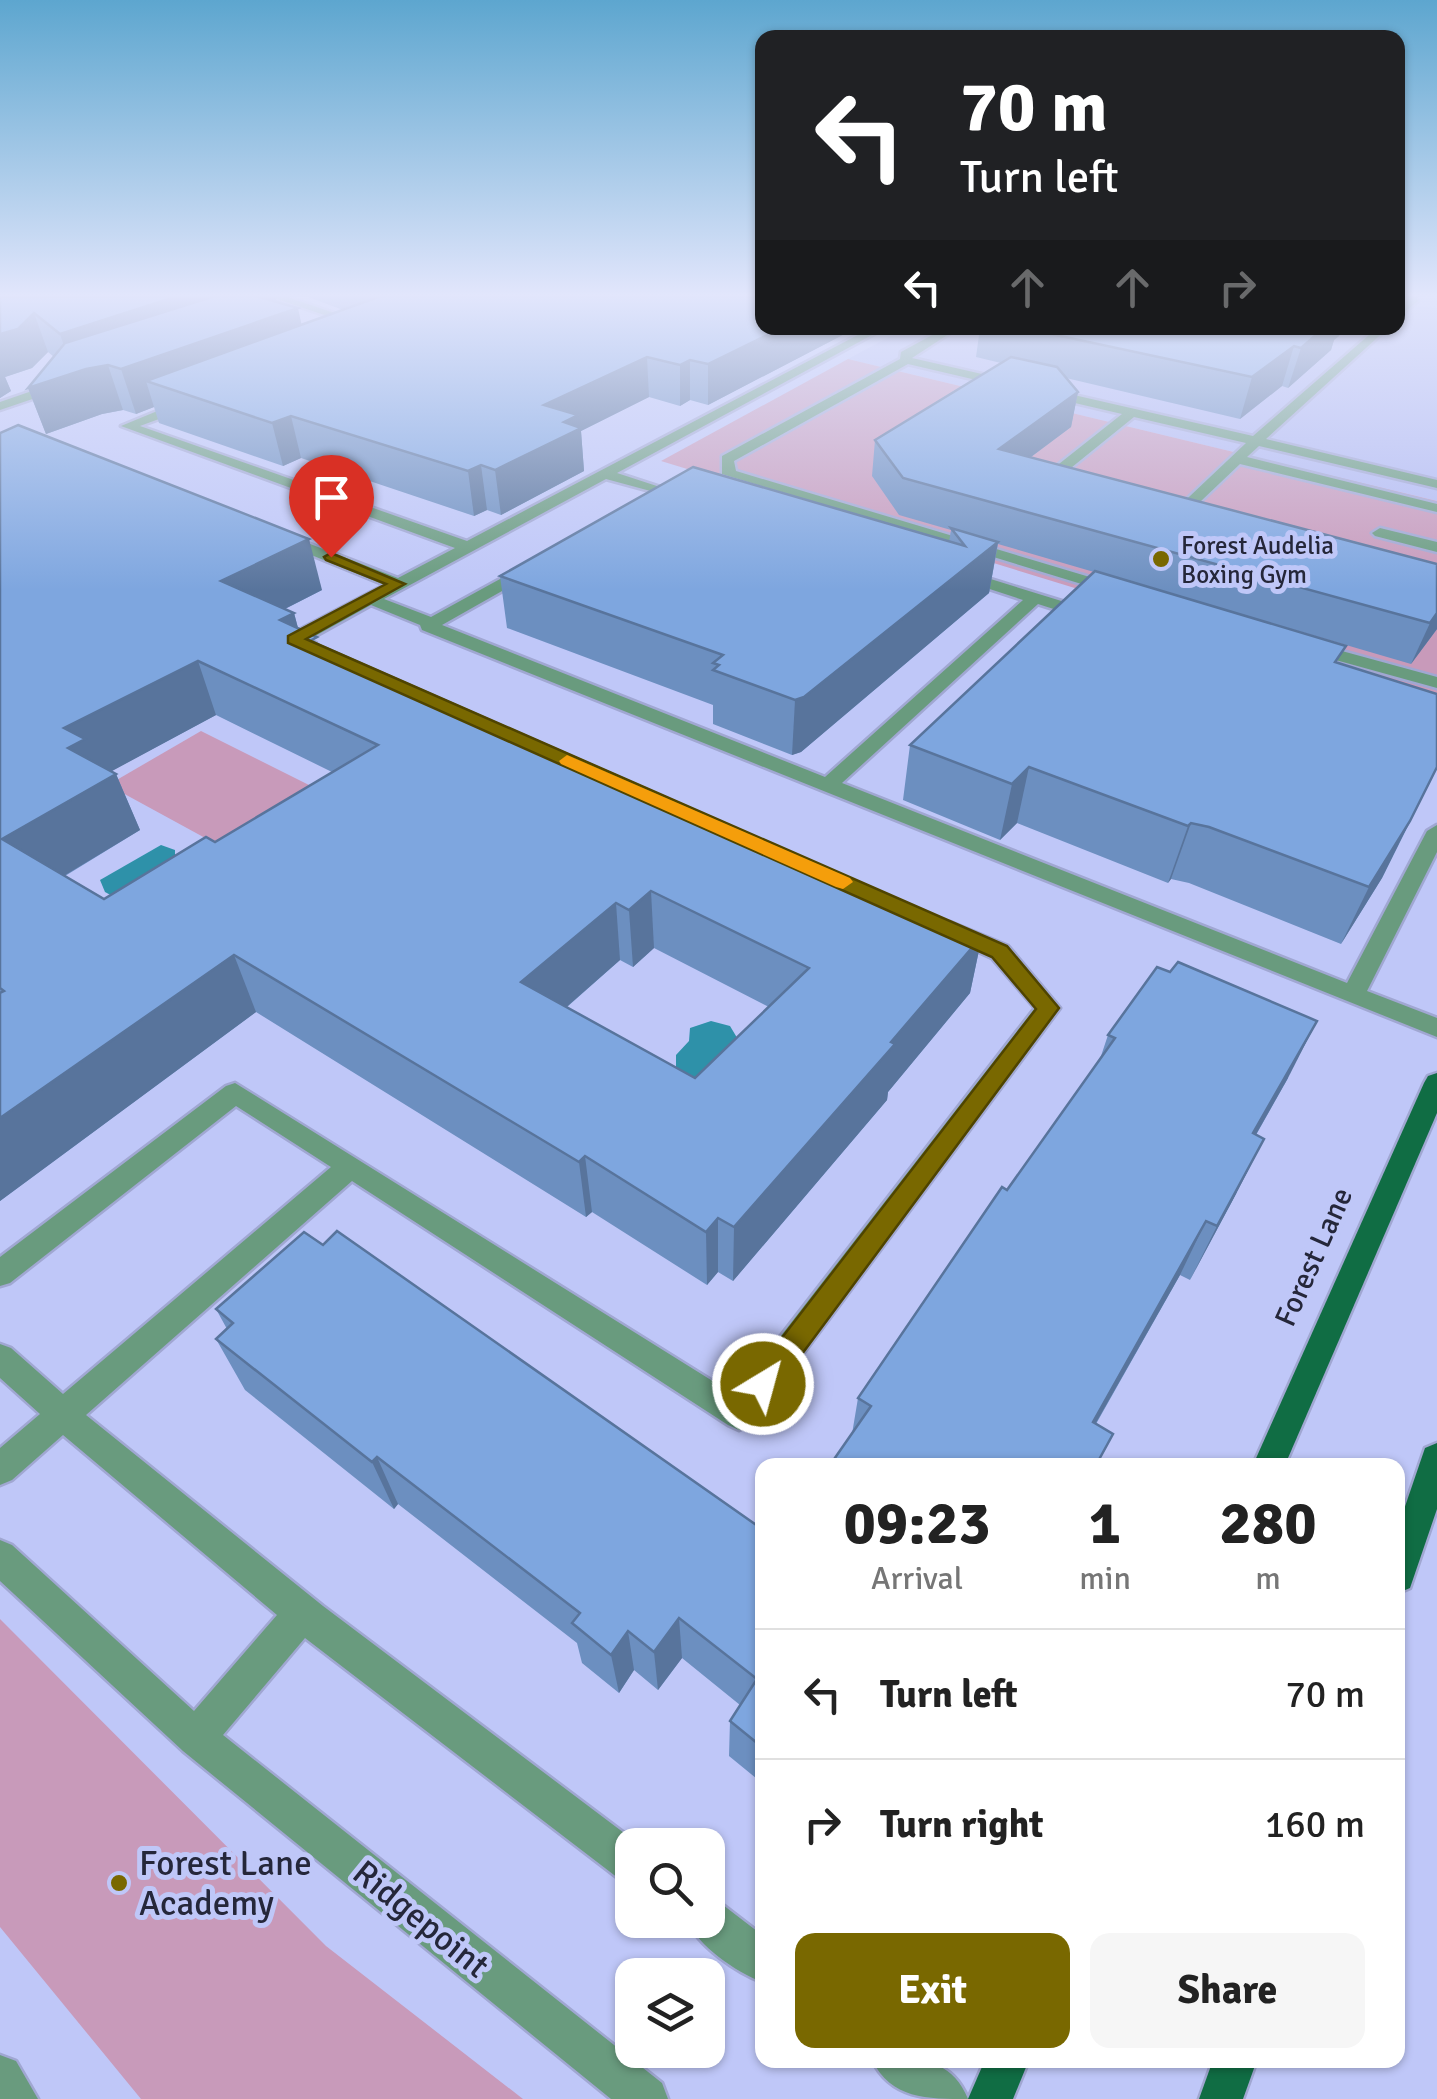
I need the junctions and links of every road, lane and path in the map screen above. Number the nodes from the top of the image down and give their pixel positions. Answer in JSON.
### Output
{"nodes":[{"id":1,"x":35,"y":394,"type":"edge"},
{"id":2,"x":755,"y":394,"type":"edge"},
{"id":3,"x":845,"y":394,"type":"edge"},
{"id":4,"x":1054,"y":394,"type":"edge"},
{"id":5,"x":1309,"y":394,"type":"edge"},
{"id":6,"x":202,"y":398,"type":"edge"},
{"id":7,"x":0,"y":406,"type":"edge"},
{"id":8,"x":1132,"y":412,"type":"junction"},
{"id":9,"x":1256,"y":441,"type":"junction"},
{"id":10,"x":1236,"y":460,"type":"junction"},
{"id":11,"x":604,"y":474,"type":"junction"},
{"id":12,"x":1437,"y":484,"type":"edge"},
{"id":13,"x":1063,"y":486,"type":"edge"},
{"id":14,"x":662,"y":494,"type":"edge"},
{"id":15,"x":1437,"y":508,"type":"edge"},
{"id":16,"x":1157,"y":512,"type":"edge"},
{"id":17,"x":1176,"y":517,"type":"junction"},
{"id":18,"x":1194,"y":522,"type":"edge"},
{"id":19,"x":1380,"y":533,"type":"dead end"},
{"id":20,"x":274,"y":535,"type":"edge"},
{"id":21,"x":468,"y":547,"type":"junction"},
{"id":22,"x":1437,"y":547,"type":"edge"},
{"id":23,"x":548,"y":558,"type":"edge"},
{"id":24,"x":941,"y":569,"type":"edge"},
{"id":25,"x":398,"y":584,"type":"junction"},
{"id":26,"x":1125,"y":592,"type":"edge"},
{"id":27,"x":1036,"y":598,"type":"junction"},
{"id":28,"x":370,"y":599,"type":"junction"},
{"id":29,"x":1108,"y":621,"type":"edge"},
{"id":30,"x":432,"y":624,"type":"junction"},
{"id":31,"x":1295,"y":643,"type":"edge"},
{"id":32,"x":330,"y":656,"type":"edge"},
{"id":33,"x":1437,"y":683,"type":"edge"},
{"id":34,"x":828,"y":785,"type":"junction"},
{"id":35,"x":1437,"y":831,"type":"edge"},
{"id":36,"x":927,"y":920,"type":"edge"},
{"id":37,"x":1353,"y":994,"type":"junction"},
{"id":38,"x":1437,"y":1028,"type":"edge"},
{"id":39,"x":1437,"y":1083,"type":"edge"},
{"id":40,"x":352,"y":1166,"type":"junction"},
{"id":41,"x":0,"y":1274,"type":"edge"},
{"id":42,"x":0,"y":1358,"type":"edge"},
{"id":43,"x":63,"y":1416,"type":"junction"},
{"id":44,"x":1272,"y":1458,"type":"edge"},
{"id":45,"x":1437,"y":1459,"type":"edge"},
{"id":46,"x":0,"y":1469,"type":"edge"},
{"id":47,"x":1431,"y":1499,"type":"edge"},
{"id":48,"x":0,"y":1557,"type":"edge"},
{"id":49,"x":1405,"y":1560,"type":"edge"},
{"id":50,"x":302,"y":1613,"type":"junction"},
{"id":51,"x":196,"y":1738,"type":"junction"},
{"id":52,"x":615,"y":1851,"type":"edge"},
{"id":53,"x":725,"y":1933,"type":"edge"},
{"id":54,"x":755,"y":1956,"type":"edge"},
{"id":55,"x":905,"y":2068,"type":"edge"},
{"id":56,"x":1004,"y":2068,"type":"edge"},
{"id":57,"x":1231,"y":2068,"type":"edge"},
{"id":58,"x":0,"y":2077,"type":"edge"},
{"id":59,"x":16,"y":2099,"type":"edge"},
{"id":60,"x":646,"y":2099,"type":"edge"},
{"id":61,"x":946,"y":2099,"type":"edge"},
{"id":62,"x":990,"y":2099,"type":"edge"},
{"id":63,"x":1221,"y":2099,"type":"edge"}],
"edges":[{"from":1,"to":7,"type":"street"},
{"from":2,"to":11,"type":"street"},
{"from":3,"to":26,"type":"street"},
{"from":4,"to":8,"type":"street"},
{"from":5,"to":9,"type":"street"},
{"from":6,"to":21,"type":"street"},
{"from":8,"to":9,"type":"street"},
{"from":8,"to":13,"type":"street"},
{"from":9,"to":10,"type":"street"},
{"from":9,"to":12,"type":"street"},
{"from":10,"to":15,"type":"street"},
{"from":10,"to":17,"type":"street"},
{"from":11,"to":14,"type":"street"},
{"from":11,"to":21,"type":"street"},
{"from":16,"to":17,"type":"street"},
{"from":17,"to":18,"type":"street"},
{"from":19,"to":22,"type":"street"},
{"from":20,"to":25,"type":"street"},
{"from":21,"to":25,"type":"street"},
{"from":23,"to":30,"type":"street"},
{"from":24,"to":27,"type":"street"},
{"from":25,"to":28,"type":"street"},
{"from":27,"to":29,"type":"street"},
{"from":27,"to":34,"type":"street"},
{"from":28,"to":30,"type":"street"},
{"from":28,"to":32,"type":"street"},
{"from":30,"to":34,"type":"street"},
{"from":31,"to":33,"type":"street"},
{"from":34,"to":37,"type":"street"},
{"from":35,"to":37,"type":"street"},
{"from":36,"to":40,"type":"street"},
{"from":37,"to":38,"type":"street"},
{"from":39,"to":44,"type":"main road","name":"Forest Lane"},
{"from":40,"to":41,"type":"street"},
{"from":40,"to":43,"type":"street"},
{"from":42,"to":43,"type":"street"},
{"from":43,"to":46,"type":"street"},
{"from":43,"to":50,"type":"street"},
{"from":45,"to":47,"type":"main road"},
{"from":47,"to":49,"type":"main road"},
{"from":48,"to":51,"type":"street","name":"Ridgepoint"},
{"from":50,"to":51,"type":"street"},
{"from":50,"to":52,"type":"street"},
{"from":51,"to":60,"type":"street","name":"Ridgepoint"},
{"from":53,"to":54,"type":"street"},
{"from":55,"to":61,"type":"street"},
{"from":56,"to":62,"type":"main road"},
{"from":57,"to":63,"type":"main road"},
{"from":58,"to":59,"type":"street"}]}
